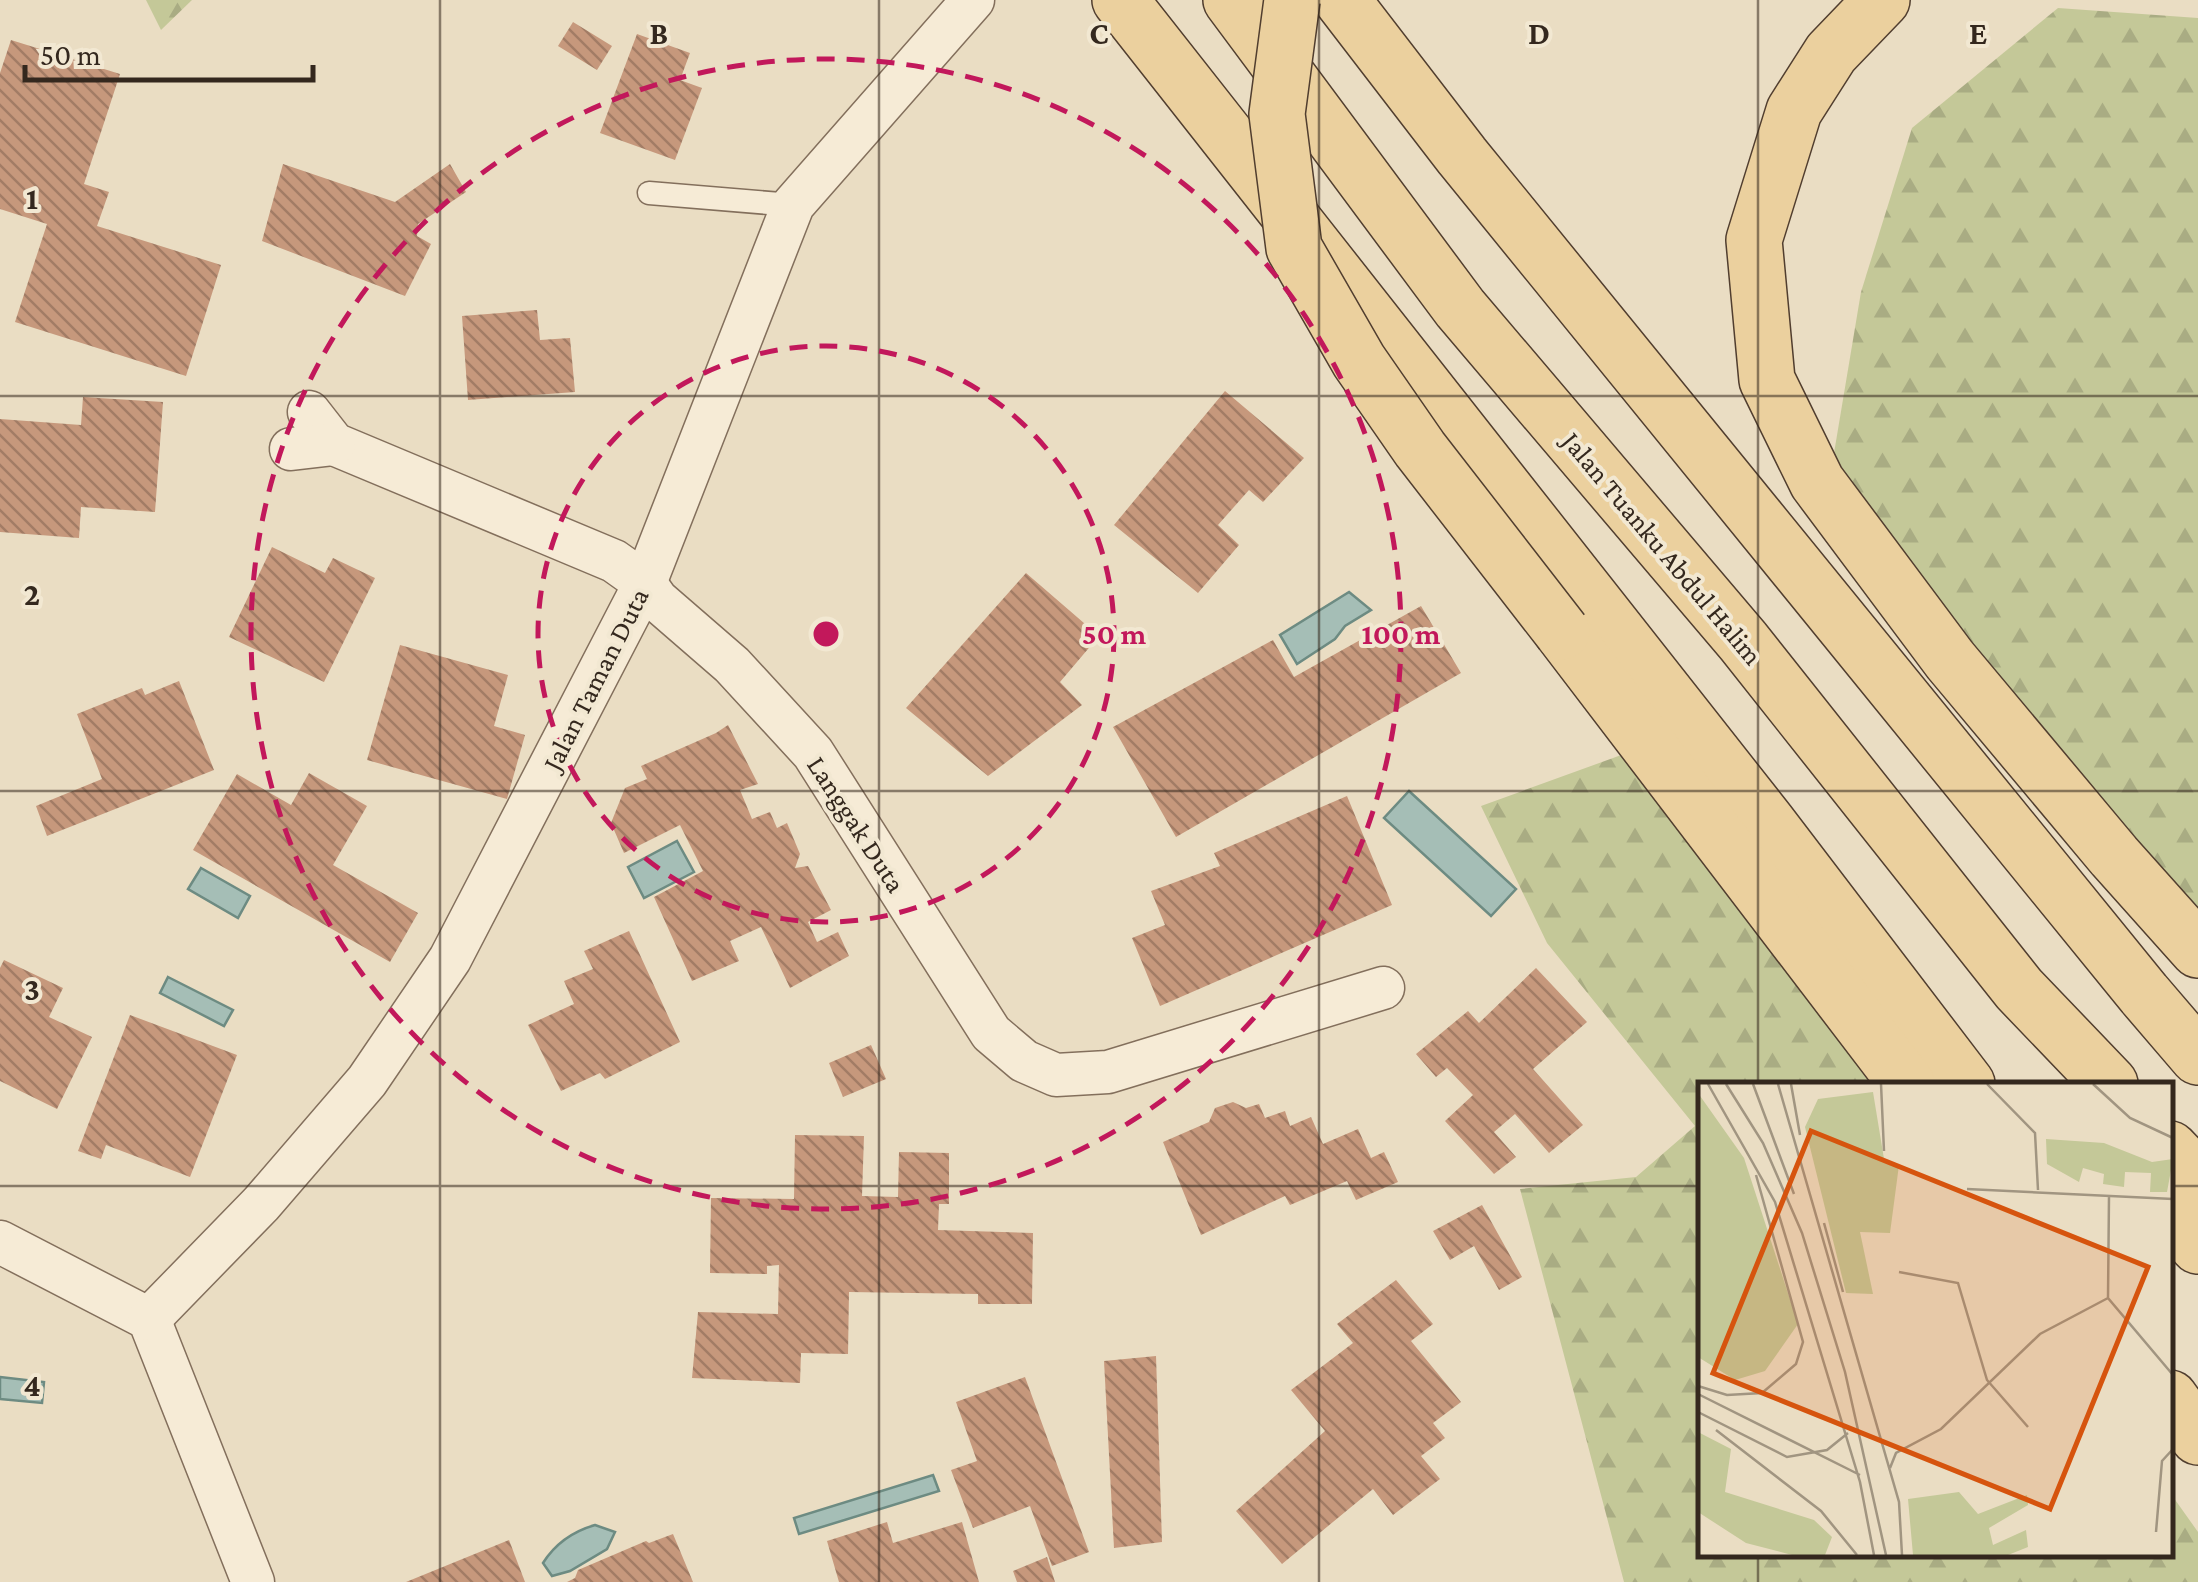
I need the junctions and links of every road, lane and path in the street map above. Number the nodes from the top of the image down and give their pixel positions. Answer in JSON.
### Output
{"nodes":[{"id":1,"x":1230,"y":0,"type":"edge"},
{"id":2,"x":1292,"y":0,"type":"edge"},
{"id":3,"x":1342,"y":0,"type":"edge"},
{"id":4,"x":1882,"y":0,"type":"edge"},
{"id":5,"x":974,"y":1,"type":"edge"},
{"id":6,"x":1121,"y":10,"type":"edge"},
{"id":7,"x":649,"y":193,"type":"dead end"},
{"id":8,"x":793,"y":204,"type":"junction"},
{"id":9,"x":311,"y":435,"type":"dead end"},
{"id":10,"x":645,"y":582,"type":"junction"},
{"id":11,"x":2198,"y":950,"type":"edge"},
{"id":12,"x":1383,"y":988,"type":"dead end"},
{"id":13,"x":2019,"y":989,"type":"junction"},
{"id":14,"x":2198,"y":1057,"type":"edge"},
{"id":15,"x":1906,"y":1082,"type":"edge"},
{"id":16,"x":1965,"y":1082,"type":"edge"},
{"id":17,"x":2074,"y":1082,"type":"edge"},
{"id":18,"x":2108,"y":1082,"type":"edge"},
{"id":19,"x":2173,"y":1152,"type":"edge"},
{"id":20,"x":2198,"y":1178,"type":"edge"},
{"id":21,"x":2173,"y":1217,"type":"edge"},
{"id":22,"x":0,"y":1242,"type":"edge"},
{"id":23,"x":2198,"y":1246,"type":"edge"},
{"id":24,"x":149,"y":1319,"type":"junction"},
{"id":25,"x":2173,"y":1402,"type":"edge"},
{"id":26,"x":2198,"y":1437,"type":"edge"},
{"id":27,"x":253,"y":1582,"type":"edge"}],
"edges":[{"from":1,"to":13,"type":"main road","name":"Jalan Tuanku Abdul Halim"},
{"from":2,"to":15,"type":"main road","bridge":true},
{"from":3,"to":14,"type":"main road"},
{"from":4,"to":11,"type":"main road"},
{"from":5,"to":8,"type":"street","name":"Jalan Taman Duta"},
{"from":6,"to":16,"type":"main road"},
{"from":7,"to":8,"type":"lane"},
{"from":8,"to":10,"type":"street","name":"Jalan Taman Duta"},
{"from":9,"to":10,"type":"street","name":"Langgak Duta"},
{"from":10,"to":12,"type":"street","name":"Langgak Duta"},
{"from":10,"to":24,"type":"street","name":"Jalan Taman Duta"},
{"from":13,"to":17,"type":"main road"},
{"from":13,"to":18,"type":"main road","name":"Jalan Tuanku Abdul Halim"},
{"from":19,"to":20,"type":"main road"},
{"from":21,"to":23,"type":"main road"},
{"from":22,"to":24,"type":"street"},
{"from":24,"to":27,"type":"street"},
{"from":25,"to":26,"type":"main road"}]}
